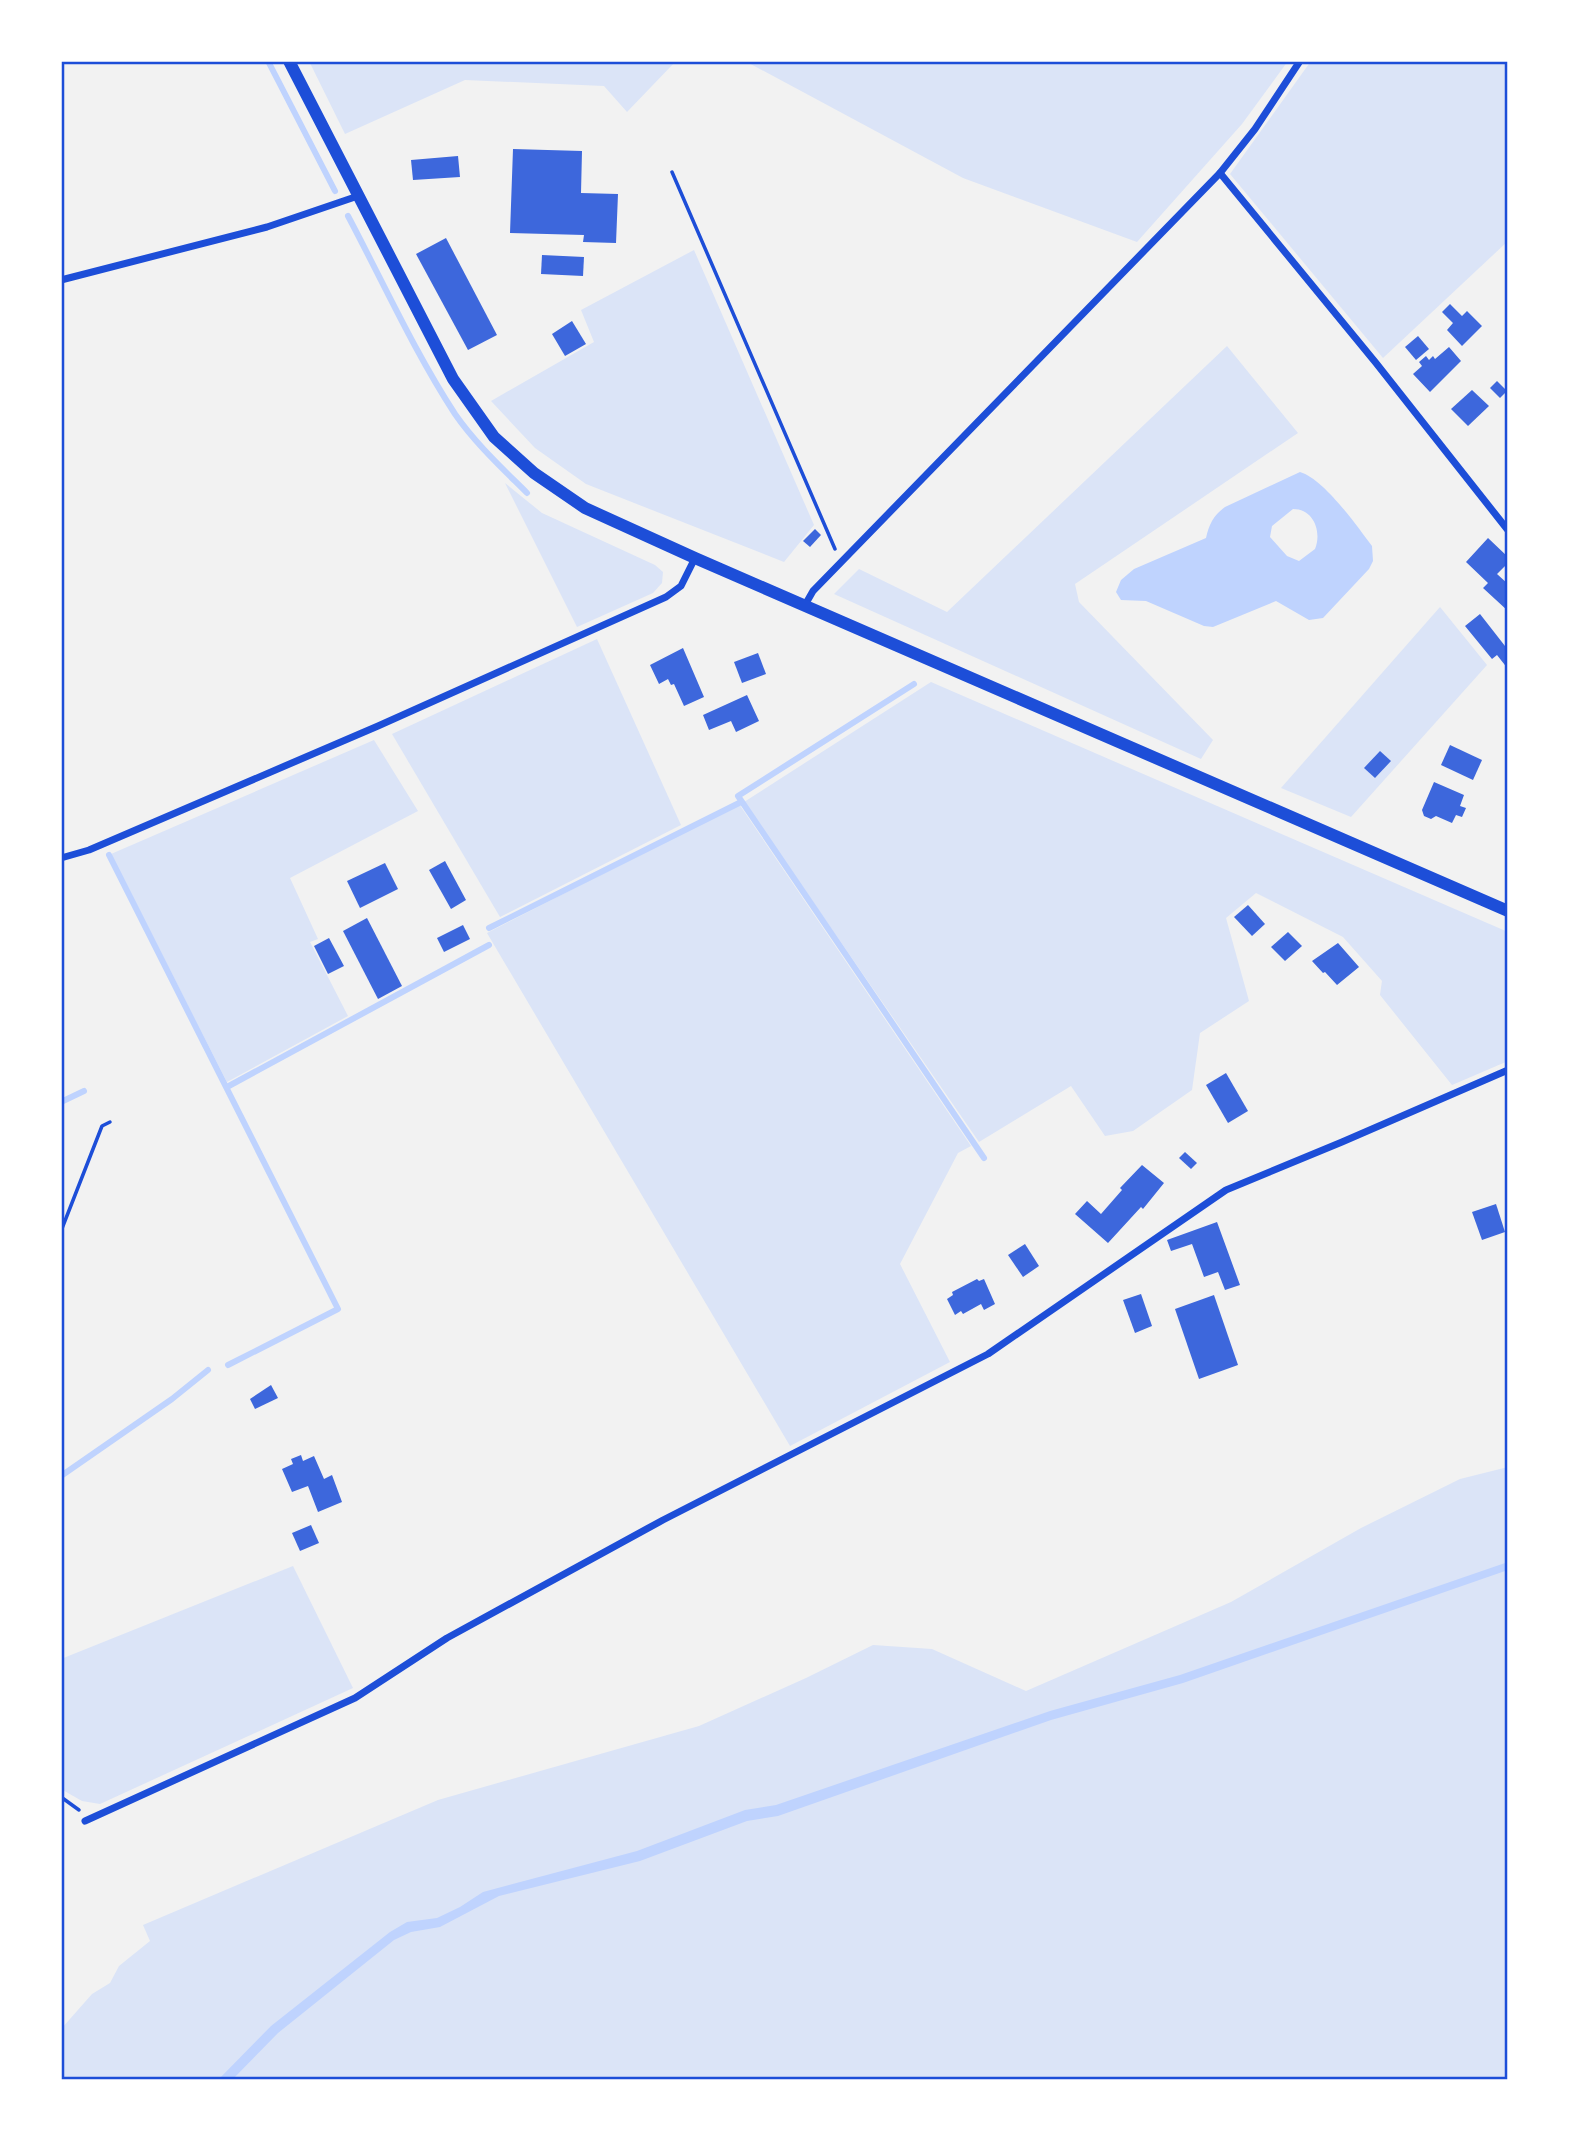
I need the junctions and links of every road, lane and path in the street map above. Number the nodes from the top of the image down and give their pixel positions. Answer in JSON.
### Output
{"nodes":[{"id":1,"x":289,"y":61,"type":"edge"},
{"id":2,"x":1300,"y":61,"type":"edge"},
{"id":3,"x":671,"y":172,"type":"dead end"},
{"id":4,"x":1220,"y":173,"type":"junction"},
{"id":5,"x":358,"y":196,"type":"junction"},
{"id":6,"x":61,"y":280,"type":"edge"},
{"id":7,"x":1507,"y":528,"type":"edge"},
{"id":8,"x":695,"y":558,"type":"junction"},
{"id":9,"x":841,"y":562,"type":"junction"},
{"id":10,"x":805,"y":605,"type":"junction"},
{"id":11,"x":61,"y":858,"type":"edge"},
{"id":12,"x":1508,"y":911,"type":"edge"},
{"id":13,"x":1508,"y":1070,"type":"edge"},
{"id":14,"x":110,"y":1122,"type":"dead end"},
{"id":15,"x":61,"y":1231,"type":"edge"},
{"id":16,"x":61,"y":1797,"type":"edge"},
{"id":17,"x":85,"y":1821,"type":"joint"}],
"edges":[{"from":1,"to":5,"type":"main road"},
{"from":2,"to":4,"type":"street"},
{"from":3,"to":9,"type":"path"},
{"from":4,"to":7,"type":"street"},
{"from":4,"to":9,"type":"street"},
{"from":5,"to":6,"type":"street"},
{"from":5,"to":8,"type":"main road"},
{"from":8,"to":10,"type":"main road"},
{"from":8,"to":11,"type":"street"},
{"from":9,"to":10,"type":"street"},
{"from":10,"to":12,"type":"main road"},
{"from":13,"to":17,"type":"street"},
{"from":14,"to":15,"type":"path"},
{"from":16,"to":17,"type":"path"}]}
